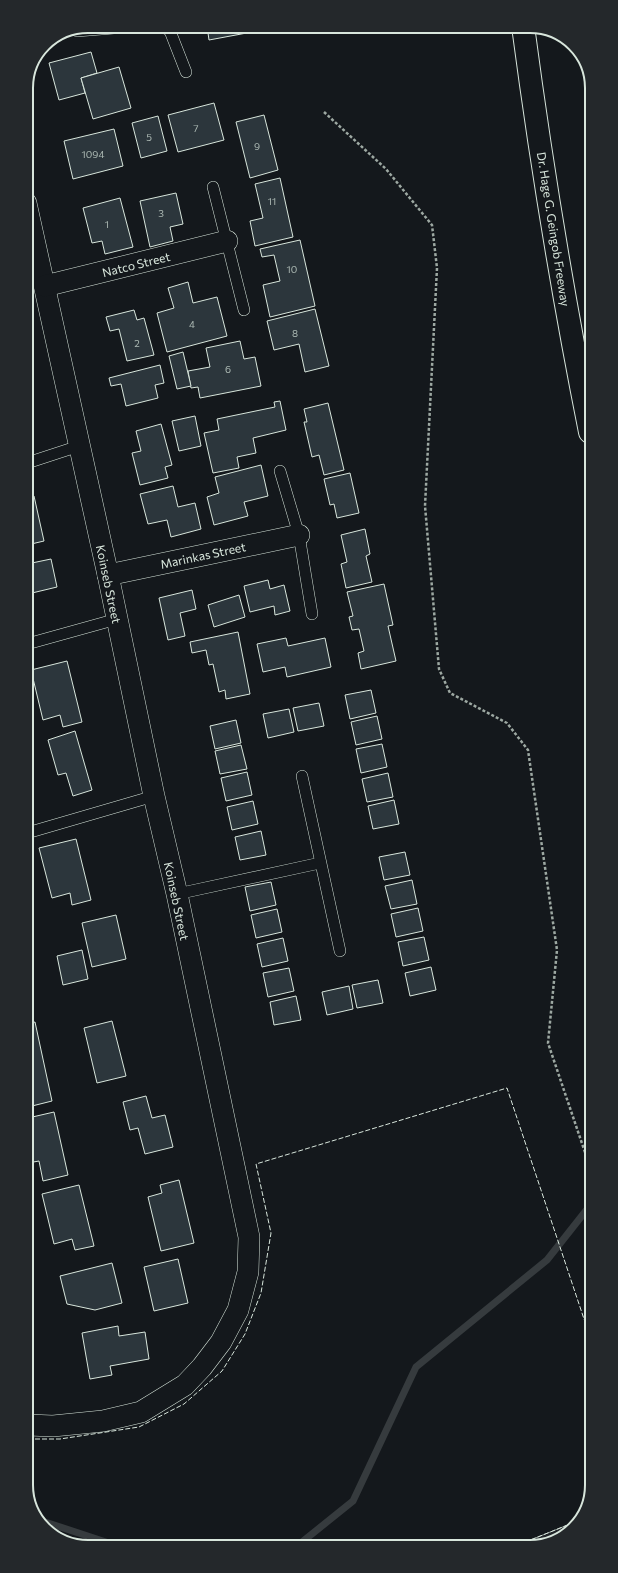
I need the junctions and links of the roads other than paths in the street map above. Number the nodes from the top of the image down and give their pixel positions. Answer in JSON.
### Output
{"nodes":[{"id":1,"x":171,"y":33,"type":"edge"},
{"id":2,"x":524,"y":33,"type":"edge"},
{"id":3,"x":186,"y":72,"type":"dead end"},
{"id":4,"x":213,"y":187,"type":"dead end"},
{"id":5,"x":227,"y":241,"type":"junction"},
{"id":6,"x":33,"y":250,"type":"edge"},
{"id":7,"x":45,"y":286,"type":"junction"},
{"id":8,"x":244,"y":310,"type":"dead end"},
{"id":9,"x":585,"y":406,"type":"edge"},
{"id":10,"x":79,"y":446,"type":"junction"},
{"id":11,"x":33,"y":460,"type":"edge"},
{"id":12,"x":280,"y":472,"type":"dead end"},
{"id":13,"x":299,"y":535,"type":"junction"},
{"id":14,"x":108,"y":575,"type":"junction"},
{"id":15,"x":312,"y":614,"type":"dead end"},
{"id":16,"x":117,"y":619,"type":"junction"},
{"id":17,"x":33,"y":642,"type":"edge"},
{"id":18,"x":302,"y":776,"type":"dead end"},
{"id":19,"x":154,"y":796,"type":"junction"},
{"id":20,"x":33,"y":831,"type":"edge"},
{"id":21,"x":320,"y":863,"type":"junction"},
{"id":22,"x":177,"y":894,"type":"junction"},
{"id":23,"x":340,"y":951,"type":"dead end"},
{"id":24,"x":33,"y":1426,"type":"edge"}],
"edges":[{"from":1,"to":3,"type":"lane"},
{"from":2,"to":9,"type":"highway","name":"Dr. Hage G. Geingob Freeway"},
{"from":4,"to":5,"type":"lane"},
{"from":5,"to":7,"type":"street","name":"Natco Street"},
{"from":5,"to":8,"type":"lane"},
{"from":6,"to":7,"type":"street","name":"Koinseb Street"},
{"from":7,"to":10,"type":"street","name":"Koinseb Street"},
{"from":10,"to":11,"type":"lane"},
{"from":10,"to":14,"type":"street","name":"Koinseb Street"},
{"from":12,"to":13,"type":"lane"},
{"from":13,"to":14,"type":"street","name":"Marinkas Street"},
{"from":13,"to":15,"type":"lane"},
{"from":14,"to":16,"type":"street","name":"Koinseb Street"},
{"from":16,"to":17,"type":"lane"},
{"from":16,"to":19,"type":"street","name":"Koinseb Street"},
{"from":18,"to":21,"type":"lane"},
{"from":19,"to":20,"type":"lane"},
{"from":19,"to":22,"type":"street","name":"Koinseb Street"},
{"from":21,"to":22,"type":"lane"},
{"from":21,"to":23,"type":"lane"},
{"from":22,"to":24,"type":"street","name":"Koinseb Street"}]}
